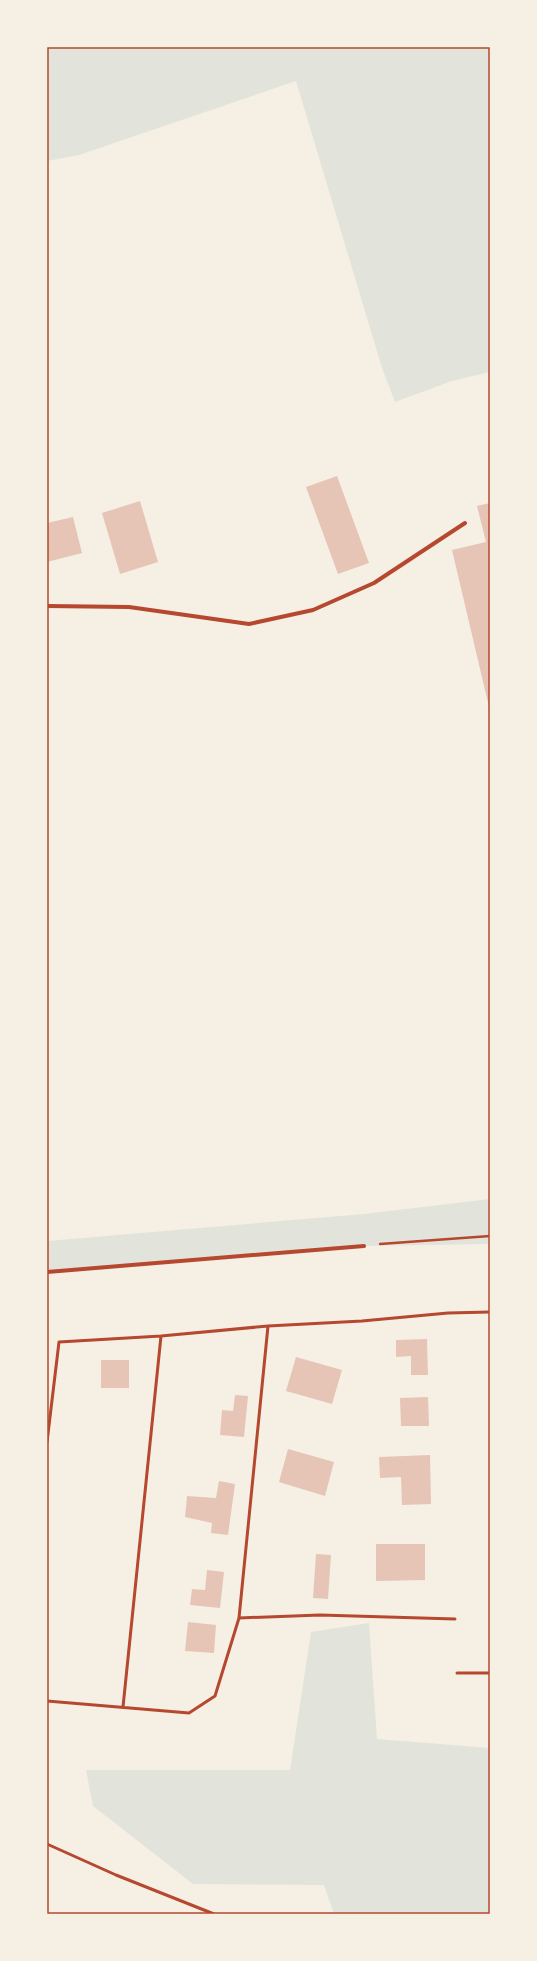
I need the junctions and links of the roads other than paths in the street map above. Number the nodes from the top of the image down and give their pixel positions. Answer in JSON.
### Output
{"nodes":[{"id":1,"x":465,"y":523,"type":"dead end"},
{"id":2,"x":47,"y":606,"type":"edge"},
{"id":3,"x":364,"y":1246,"type":"road end"},
{"id":4,"x":47,"y":1272,"type":"edge"},
{"id":5,"x":490,"y":1312,"type":"edge"},
{"id":6,"x":268,"y":1326,"type":"junction"},
{"id":7,"x":161,"y":1336,"type":"junction"},
{"id":8,"x":47,"y":1442,"type":"edge"},
{"id":9,"x":238,"y":1618,"type":"junction"},
{"id":10,"x":455,"y":1619,"type":"dead end"},
{"id":11,"x":457,"y":1673,"type":"dead end"},
{"id":12,"x":490,"y":1673,"type":"edge"},
{"id":13,"x":47,"y":1701,"type":"edge"},
{"id":14,"x":123,"y":1707,"type":"junction"},
{"id":15,"x":47,"y":1844,"type":"edge"},
{"id":16,"x":214,"y":1914,"type":"edge"}],
"edges":[{"from":1,"to":2,"type":"street"},
{"from":3,"to":4,"type":"street"},
{"from":5,"to":6,"type":"lane"},
{"from":6,"to":7,"type":"lane"},
{"from":6,"to":9,"type":"lane"},
{"from":7,"to":8,"type":"lane"},
{"from":7,"to":14,"type":"lane"},
{"from":9,"to":10,"type":"lane"},
{"from":9,"to":14,"type":"lane"},
{"from":11,"to":12,"type":"lane"},
{"from":13,"to":14,"type":"lane"},
{"from":15,"to":16,"type":"lane"}]}
